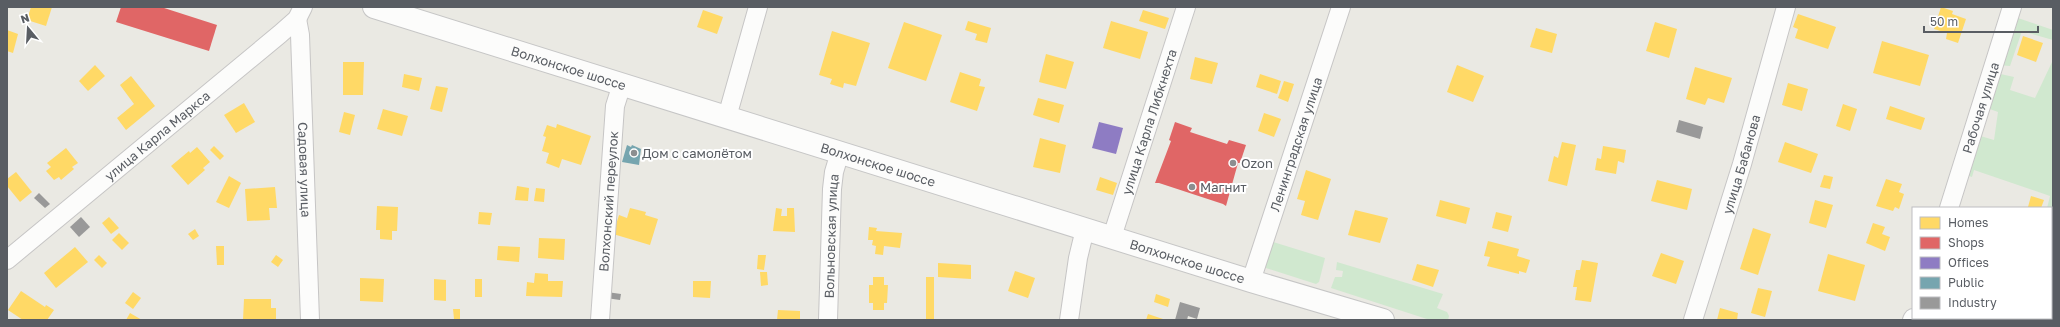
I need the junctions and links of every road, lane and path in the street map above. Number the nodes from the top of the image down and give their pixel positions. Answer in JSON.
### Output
{"nodes":[{"id":1,"x":374,"y":7,"type":"edge"},
{"id":2,"x":758,"y":7,"type":"edge"},
{"id":3,"x":1186,"y":7,"type":"edge"},
{"id":4,"x":1341,"y":7,"type":"edge"},
{"id":5,"x":1786,"y":7,"type":"edge"},
{"id":6,"x":2012,"y":7,"type":"edge"},
{"id":7,"x":300,"y":13,"type":"edge"},
{"id":8,"x":622,"y":84,"type":"junction"},
{"id":9,"x":727,"y":117,"type":"junction"},
{"id":10,"x":840,"y":152,"type":"junction"},
{"id":11,"x":1949,"y":207,"type":"edge"},
{"id":12,"x":1085,"y":229,"type":"junction"},
{"id":13,"x":1112,"y":237,"type":"junction"},
{"id":14,"x":7,"y":260,"type":"edge"},
{"id":15,"x":1251,"y":281,"type":"junction"},
{"id":16,"x":310,"y":320,"type":"edge"},
{"id":17,"x":600,"y":320,"type":"edge"},
{"id":18,"x":828,"y":320,"type":"edge"},
{"id":19,"x":1069,"y":320,"type":"edge"},
{"id":20,"x":1383,"y":320,"type":"edge"},
{"id":21,"x":1693,"y":320,"type":"edge"}],
"edges":[{"from":1,"to":8,"type":"main road","name":"Волхонское шоссе"},
{"from":2,"to":9,"type":"street"},
{"from":3,"to":13,"type":"street","name":"улица Карла Либкнехта"},
{"from":4,"to":15,"type":"street","name":"Ленинградская улица"},
{"from":5,"to":21,"type":"street","name":"улица Бабанова"},
{"from":6,"to":11,"type":"street","name":"Рабочая улица"},
{"from":7,"to":14,"type":"street","name":"улица Карла Маркса"},
{"from":7,"to":16,"type":"street","name":"Садовая улица"},
{"from":8,"to":9,"type":"main road","name":"Волхонское шоссе"},
{"from":8,"to":17,"type":"street","name":"Волхонский переулок"},
{"from":9,"to":10,"type":"main road","name":"Волхонское шоссе"},
{"from":10,"to":12,"type":"main road","name":"Волхонское шоссе"},
{"from":10,"to":18,"type":"street","name":"Вольновская улица"},
{"from":12,"to":13,"type":"main road","name":"Волхонское шоссе"},
{"from":12,"to":19,"type":"street"},
{"from":13,"to":15,"type":"main road","name":"Волхонское шоссе"},
{"from":15,"to":20,"type":"main road","name":"Волхонское шоссе"}]}
